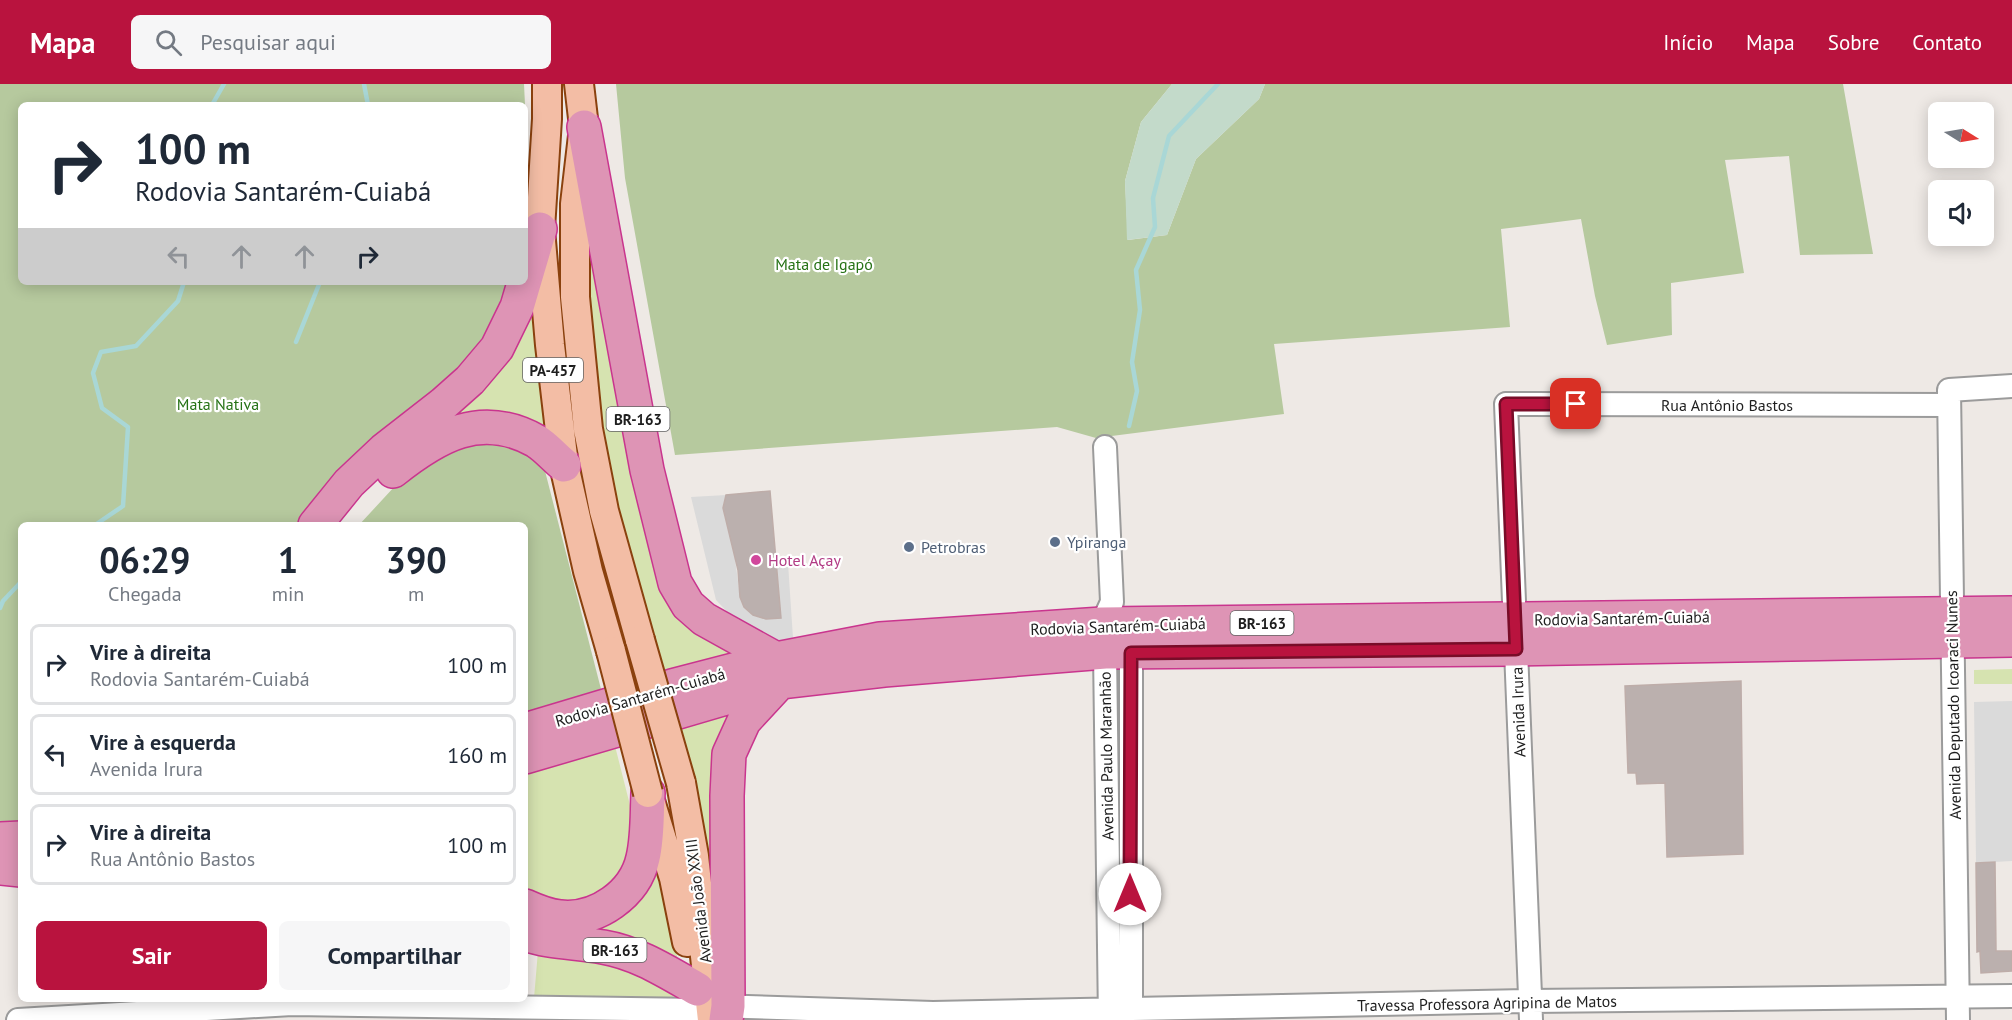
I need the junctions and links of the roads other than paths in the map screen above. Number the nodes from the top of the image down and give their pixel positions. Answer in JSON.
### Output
{"nodes":[{"id":1,"x":547,"y":84,"type":"edge"},
{"id":2,"x":579,"y":84,"type":"edge"},
{"id":3,"x":584,"y":127,"type":"junction"},
{"id":4,"x":540,"y":229,"type":"junction"},
{"id":5,"x":528,"y":270,"type":"edge"},
{"id":6,"x":523,"y":285,"type":"edge"},
{"id":7,"x":2012,"y":386,"type":"edge"},
{"id":8,"x":1949,"y":398,"type":"junction"},
{"id":9,"x":1506,"y":404,"type":"joint"},
{"id":10,"x":1105,"y":447,"type":"dead end"},
{"id":11,"x":564,"y":465,"type":"junction"},
{"id":12,"x":317,"y":522,"type":"edge"},
{"id":13,"x":346,"y":522,"type":"edge"},
{"id":14,"x":2012,"y":613,"type":"edge"},
{"id":15,"x":1951,"y":627,"type":"junction"},
{"id":16,"x":1115,"y":631,"type":"junction"},
{"id":17,"x":1516,"y":635,"type":"junction"},
{"id":18,"x":2012,"y":640,"type":"edge"},
{"id":19,"x":778,"y":671,"type":"junction"},
{"id":20,"x":528,"y":751,"type":"edge"},
{"id":21,"x":648,"y":794,"type":"junction"},
{"id":22,"x":18,"y":838,"type":"edge"},
{"id":23,"x":0,"y":839,"type":"edge"},
{"id":24,"x":0,"y":868,"type":"edge"},
{"id":25,"x":18,"y":870,"type":"edge"},
{"id":26,"x":528,"y":907,"type":"edge"},
{"id":27,"x":528,"y":935,"type":"edge"},
{"id":28,"x":1957,"y":996,"type":"junction"},
{"id":29,"x":2012,"y":996,"type":"edge"},
{"id":30,"x":710,"y":1010,"type":"edge"},
{"id":31,"x":1530,"y":1011,"type":"edge"},
{"id":32,"x":1120,"y":1015,"type":"edge"},
{"id":33,"x":18,"y":1020,"type":"edge"},
{"id":34,"x":1958,"y":1020,"type":"edge"}],
"edges":[{"from":1,"to":4,"type":"main road","number":"PA-457"},
{"from":2,"to":3,"type":"main road","number":"PA-457"},
{"from":3,"to":19,"type":"highway","number":"BR-163"},
{"from":3,"to":30,"type":"main road","name":"Avenida João XXIII","number":"PA-457","bridge":true},
{"from":4,"to":5,"type":"highway"},
{"from":4,"to":11,"type":"main road","number":"PA-457"},
{"from":6,"to":12,"type":"highway"},
{"from":7,"to":8,"type":"street","name":"Rua Antônio Bastos"},
{"from":8,"to":9,"type":"street","name":"Rua Antônio Bastos"},
{"from":8,"to":15,"type":"street","name":"Avenida Deputado Icoaraci Nunes"},
{"from":9,"to":17,"type":"street","name":"Avenida Irura"},
{"from":10,"to":16,"type":"street","name":"Avenida Paulo Maranhão"},
{"from":11,"to":13,"type":"highway"},
{"from":11,"to":21,"type":"main road","number":"PA-457","bridge":true},
{"from":14,"to":15,"type":"highway","name":"Rodovia Santarém-Cuiabá","number":"BR-163"},
{"from":15,"to":17,"type":"highway","name":"Rodovia Santarém-Cuiabá","number":"BR-163"},
{"from":15,"to":18,"type":"highway","name":"Rodovia Santarém-Cuiabá","number":"BR-163"},
{"from":15,"to":28,"type":"street","name":"Avenida Deputado Icoaraci Nunes"},
{"from":16,"to":17,"type":"highway","name":"Rodovia Santarém-Cuiabá","number":"BR-163"},
{"from":16,"to":19,"type":"highway","name":"Rodovia Santarém-Cuiabá","number":"BR-163"},
{"from":16,"to":32,"type":"street","name":"Avenida Paulo Maranhão"},
{"from":17,"to":31,"type":"street","name":"Avenida Irura"},
{"from":19,"to":20,"type":"highway","name":"Rodovia Santarém-Cuiabá","number":"BR-163"},
{"from":19,"to":30,"type":"highway"},
{"from":21,"to":26,"type":"highway","number":"BR-163"},
{"from":21,"to":30,"type":"main road"},
{"from":22,"to":23,"type":"highway"},
{"from":24,"to":25,"type":"highway"},
{"from":27,"to":30,"type":"highway","number":"BR-163"},
{"from":28,"to":29,"type":"street","name":"Travessa Professora Agripina de Matos"},
{"from":28,"to":31,"type":"street","name":"Travessa Professora Agripina de Matos"},
{"from":28,"to":34,"type":"street","name":"Avenida Deputado Icoaraci Nunes"},
{"from":30,"to":32,"type":"street","name":"Travessa Professora Agripina de Matos"},
{"from":30,"to":33,"type":"street","name":"Travessa Professora Agripina de Matos"},
{"from":31,"to":32,"type":"street","name":"Travessa Professora Agripina de Matos"}]}
